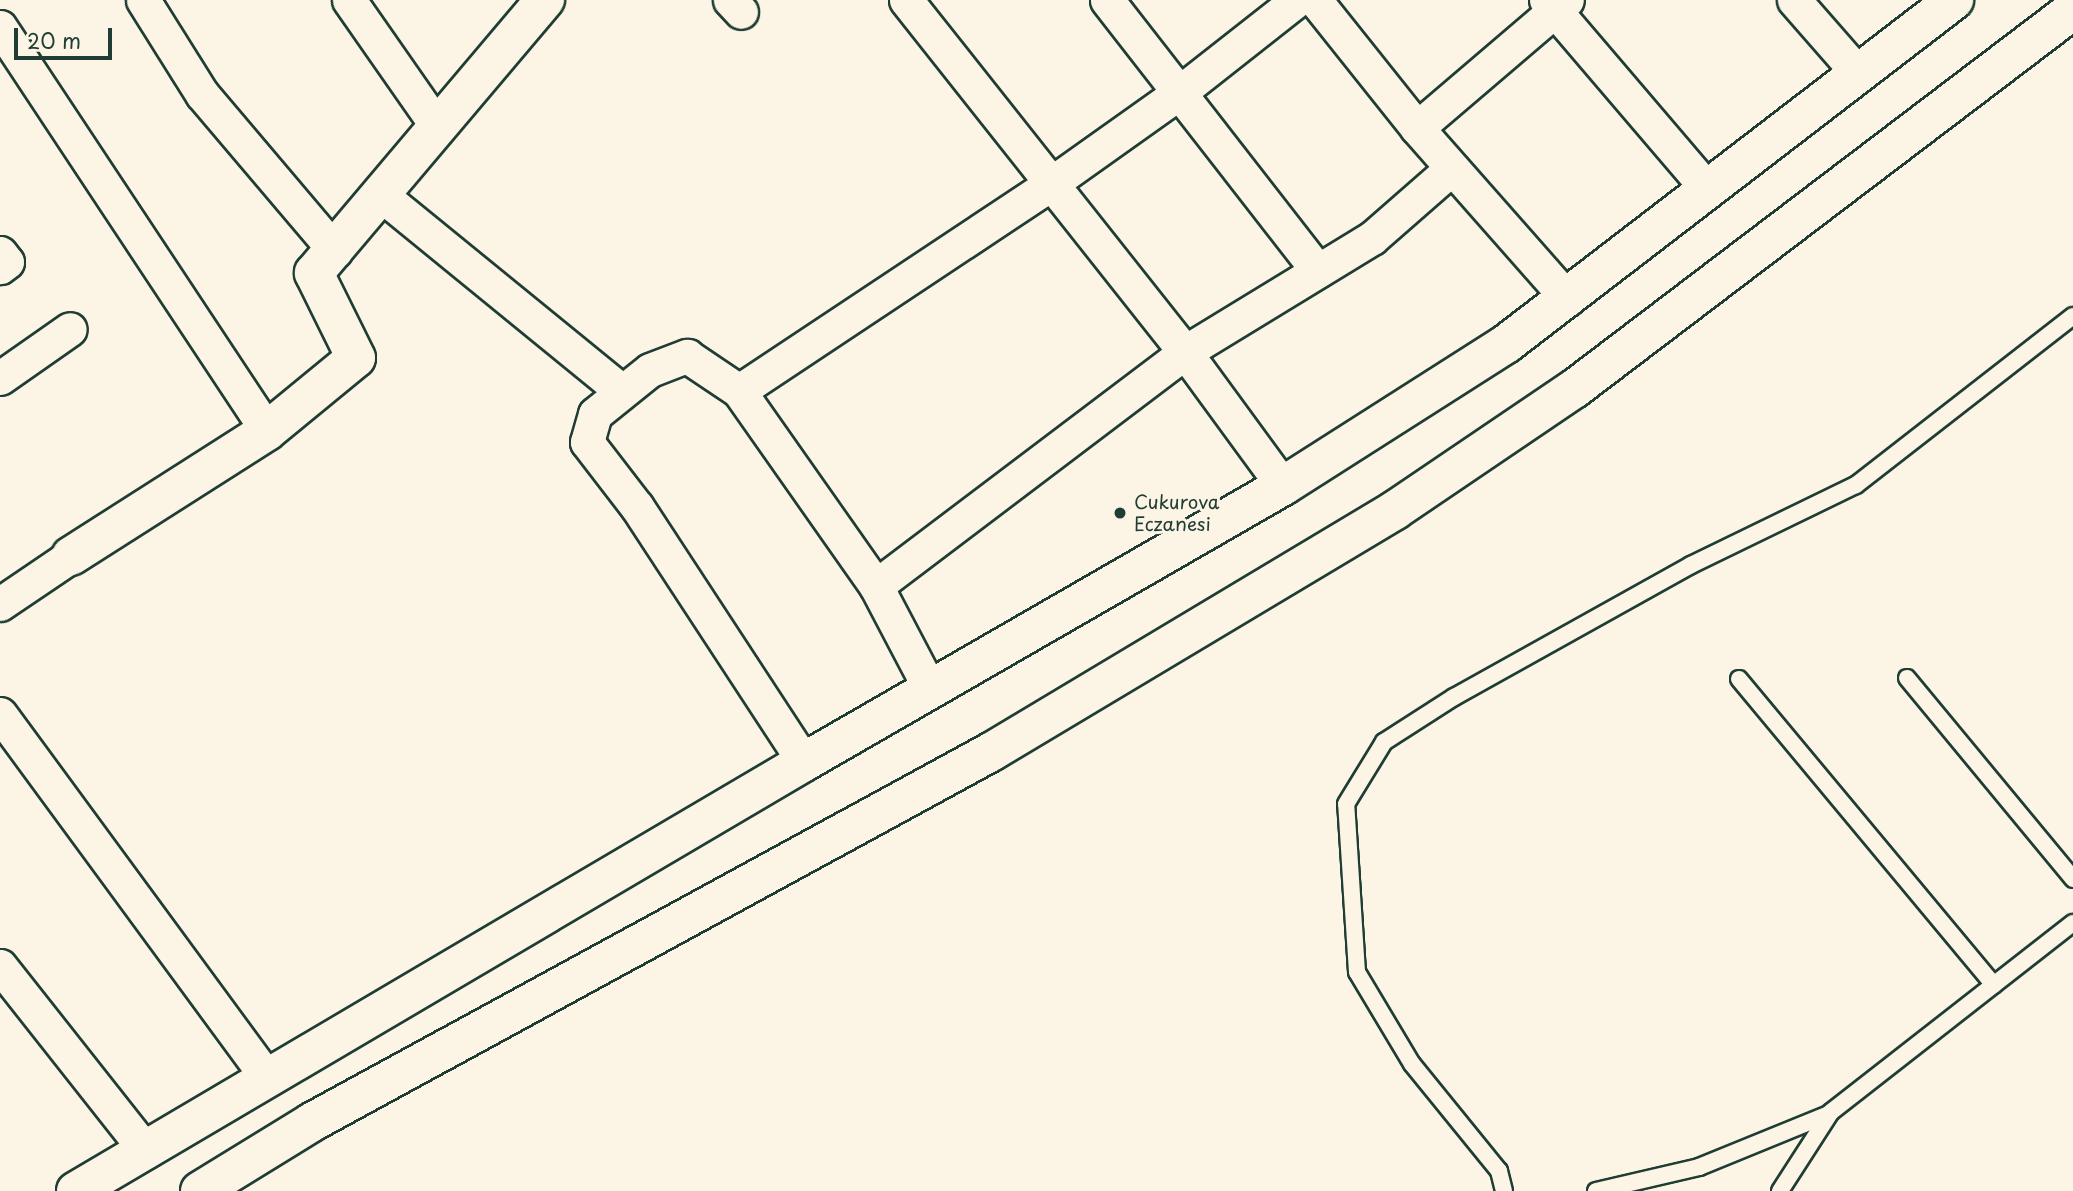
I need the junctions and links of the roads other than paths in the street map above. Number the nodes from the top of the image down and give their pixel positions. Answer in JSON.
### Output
{"nodes":[{"id":1,"x":143,"y":0,"type":"edge"},
{"id":2,"x":349,"y":0,"type":"edge"},
{"id":3,"x":545,"y":0,"type":"edge"},
{"id":4,"x":906,"y":0,"type":"edge"},
{"id":5,"x":1107,"y":0,"type":"edge"},
{"id":6,"x":1297,"y":0,"type":"edge"},
{"id":7,"x":1315,"y":0,"type":"edge"},
{"id":8,"x":1794,"y":0,"type":"edge"},
{"id":9,"x":1944,"y":3,"type":"edge"},
{"id":10,"x":1556,"y":4,"type":"edge"},
{"id":11,"x":2073,"y":10,"type":"edge"},
{"id":12,"x":0,"y":27,"type":"edge"},
{"id":13,"x":1857,"y":72,"type":"junction"},
{"id":14,"x":1181,"y":92,"type":"junction"},
{"id":15,"x":437,"y":126,"type":"junction"},
{"id":16,"x":1417,"y":128,"type":"junction"},
{"id":17,"x":1452,"y":168,"type":"junction"},
{"id":18,"x":1052,"y":184,"type":"junction"},
{"id":19,"x":1709,"y":190,"type":"junction"},
{"id":20,"x":380,"y":194,"type":"junction"},
{"id":21,"x":335,"y":251,"type":"junction"},
{"id":22,"x":0,"y":253,"type":"edge"},
{"id":23,"x":0,"y":267,"type":"edge"},
{"id":24,"x":1318,"y":271,"type":"junction"},
{"id":25,"x":1568,"y":299,"type":"junction"},
{"id":26,"x":2073,"y":316,"type":"edge"},
{"id":27,"x":70,"y":329,"type":"dead end"},
{"id":28,"x":1185,"y":352,"type":"junction"},
{"id":29,"x":0,"y":378,"type":"edge"},
{"id":30,"x":620,"y":390,"type":"junction"},
{"id":31,"x":739,"y":391,"type":"junction"},
{"id":32,"x":267,"y":431,"type":"junction"},
{"id":33,"x":1283,"y":486,"type":"junction"},
{"id":34,"x":71,"y":556,"type":"joint"},
{"id":35,"x":876,"y":586,"type":"junction"},
{"id":36,"x":0,"y":604,"type":"edge"},
{"id":37,"x":1907,"y":678,"type":"dead end"},
{"id":38,"x":1740,"y":680,"type":"dead end"},
{"id":39,"x":930,"y":689,"type":"junction"},
{"id":40,"x":0,"y":714,"type":"edge"},
{"id":41,"x":804,"y":762,"type":"junction"},
{"id":42,"x":2073,"y":878,"type":"edge"},
{"id":43,"x":2071,"y":930,"type":"edge"},
{"id":44,"x":0,"y":966,"type":"edge"},
{"id":45,"x":1994,"y":985,"type":"junction"},
{"id":46,"x":267,"y":1077,"type":"junction"},
{"id":47,"x":1831,"y":1112,"type":"junction"},
{"id":48,"x":146,"y":1151,"type":"junction"},
{"id":49,"x":76,"y":1191,"type":"edge"},
{"id":50,"x":200,"y":1191,"type":"edge"},
{"id":51,"x":1504,"y":1191,"type":"edge"},
{"id":52,"x":1596,"y":1191,"type":"edge"},
{"id":53,"x":1780,"y":1191,"type":"edge"}],
"edges":[{"from":1,"to":21,"type":"street"},
{"from":2,"to":15,"type":"street"},
{"from":3,"to":15,"type":"main road"},
{"from":4,"to":18,"type":"street"},
{"from":5,"to":14,"type":"street"},
{"from":6,"to":14,"type":"street"},
{"from":7,"to":16,"type":"street"},
{"from":8,"to":13,"type":"street"},
{"from":9,"to":13,"type":"main road"},
{"from":10,"to":16,"type":"street"},
{"from":10,"to":19,"type":"street"},
{"from":11,"to":50,"type":"main road"},
{"from":12,"to":32,"type":"street"},
{"from":13,"to":19,"type":"main road"},
{"from":14,"to":18,"type":"street"},
{"from":14,"to":24,"type":"street"},
{"from":15,"to":20,"type":"main road"},
{"from":16,"to":17,"type":"street"},
{"from":17,"to":24,"type":"street"},
{"from":17,"to":25,"type":"street"},
{"from":18,"to":28,"type":"street"},
{"from":18,"to":31,"type":"street"},
{"from":19,"to":25,"type":"main road"},
{"from":20,"to":21,"type":"main road"},
{"from":20,"to":30,"type":"street"},
{"from":21,"to":32,"type":"main road"},
{"from":22,"to":23,"type":"street"},
{"from":24,"to":28,"type":"street"},
{"from":25,"to":33,"type":"main road"},
{"from":26,"to":51,"type":"lane"},
{"from":27,"to":29,"type":"street"},
{"from":28,"to":33,"type":"street"},
{"from":28,"to":35,"type":"street"},
{"from":30,"to":31,"type":"street"},
{"from":30,"to":41,"type":"street"},
{"from":31,"to":35,"type":"street"},
{"from":32,"to":34,"type":"main road"},
{"from":33,"to":39,"type":"main road"},
{"from":34,"to":36,"type":"street"},
{"from":35,"to":39,"type":"street"},
{"from":37,"to":42,"type":"lane"},
{"from":38,"to":45,"type":"lane"},
{"from":39,"to":41,"type":"main road"},
{"from":40,"to":46,"type":"street"},
{"from":41,"to":46,"type":"main road"},
{"from":43,"to":45,"type":"lane"},
{"from":44,"to":48,"type":"street"},
{"from":45,"to":47,"type":"lane"},
{"from":46,"to":48,"type":"main road"},
{"from":47,"to":52,"type":"lane"},
{"from":47,"to":53,"type":"lane"},
{"from":48,"to":49,"type":"main road"}]}
